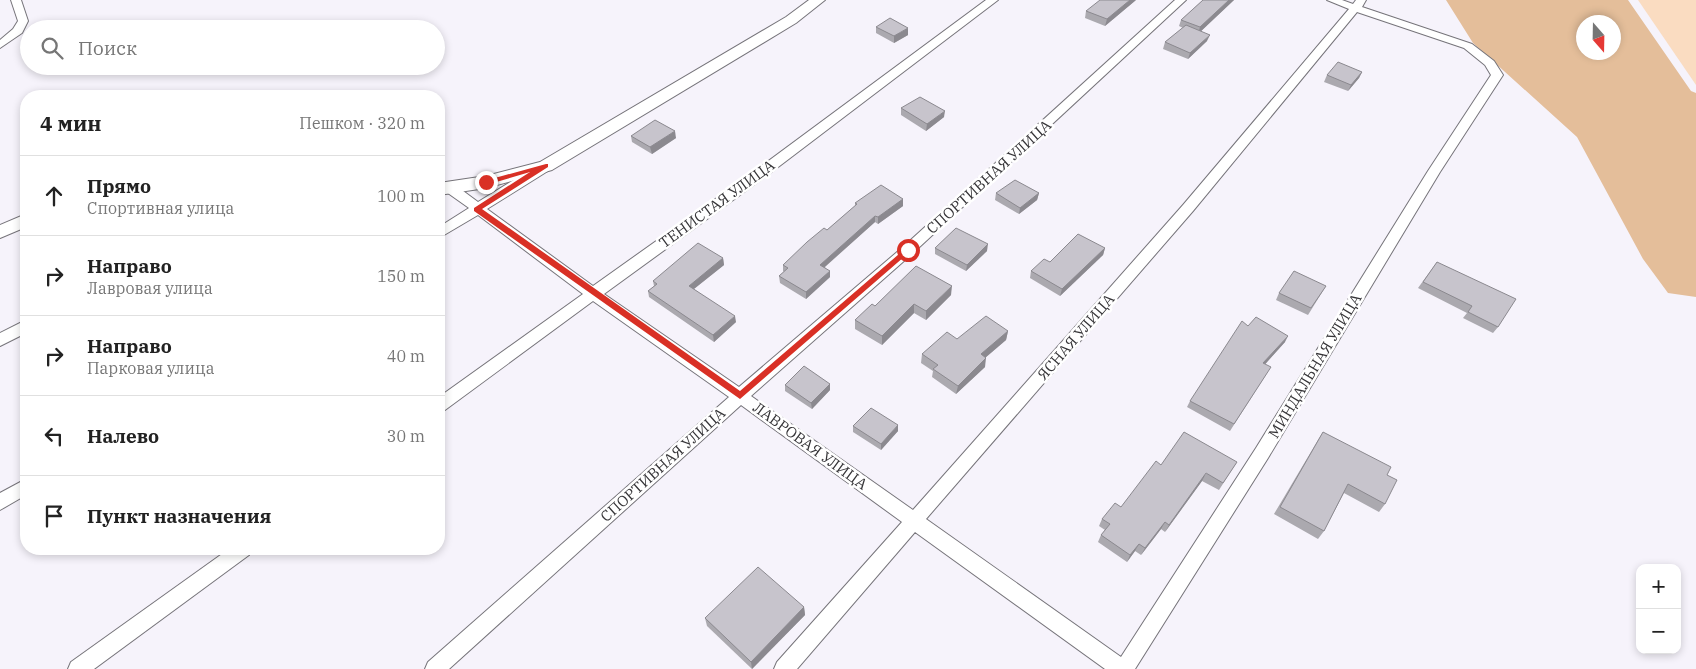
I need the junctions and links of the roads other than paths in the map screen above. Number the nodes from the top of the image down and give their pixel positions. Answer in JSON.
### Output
{"nodes":[{"id":1,"x":16,"y":0,"type":"edge"},
{"id":2,"x":818,"y":0,"type":"edge"},
{"id":3,"x":993,"y":0,"type":"edge"},
{"id":4,"x":1180,"y":0,"type":"edge"},
{"id":5,"x":1332,"y":0,"type":"edge"},
{"id":6,"x":1358,"y":4,"type":"edge"},
{"id":7,"x":23,"y":20,"type":"edge"},
{"id":8,"x":20,"y":27,"type":"edge"},
{"id":9,"x":0,"y":45,"type":"edge"},
{"id":10,"x":546,"y":166,"type":"junction"},
{"id":11,"x":445,"y":189,"type":"edge"},
{"id":12,"x":445,"y":190,"type":"edge"},
{"id":13,"x":477,"y":209,"type":"junction"},
{"id":14,"x":20,"y":223,"type":"edge"},
{"id":15,"x":445,"y":228,"type":"edge"},
{"id":16,"x":0,"y":232,"type":"edge"},
{"id":17,"x":592,"y":293,"type":"junction"},
{"id":18,"x":20,"y":329,"type":"edge"},
{"id":19,"x":0,"y":340,"type":"edge"},
{"id":20,"x":740,"y":396,"type":"junction"},
{"id":21,"x":445,"y":401,"type":"edge"},
{"id":22,"x":20,"y":490,"type":"edge"},
{"id":23,"x":0,"y":502,"type":"edge"},
{"id":24,"x":914,"y":521,"type":"junction"},
{"id":25,"x":235,"y":555,"type":"edge"},
{"id":26,"x":78,"y":669,"type":"edge"},
{"id":27,"x":435,"y":669,"type":"edge"},
{"id":28,"x":784,"y":669,"type":"edge"},
{"id":29,"x":1122,"y":669,"type":"edge"}],
"edges":[{"from":1,"to":7,"type":"street"},
{"from":2,"to":10,"type":"street"},
{"from":3,"to":17,"type":"street","name":"ТЕНИСТАЯ УЛИЦА"},
{"from":4,"to":20,"type":"street","name":"СПОРТИВНАЯ УЛИЦА"},
{"from":5,"to":6,"type":"street"},
{"from":6,"to":24,"type":"street","name":"ЯСНАЯ УЛИЦА"},
{"from":6,"to":29,"type":"street","name":"МИНДАЛЬНАЯ УЛИЦА"},
{"from":8,"to":9,"type":"street"},
{"from":10,"to":11,"type":"street"},
{"from":10,"to":13,"type":"street"},
{"from":12,"to":13,"type":"street","name":"ЛАВРОВАЯ УЛИЦА"},
{"from":13,"to":15,"type":"street"},
{"from":13,"to":17,"type":"street","name":"ЛАВРОВАЯ УЛИЦА"},
{"from":14,"to":16,"type":"street"},
{"from":17,"to":20,"type":"street","name":"ЛАВРОВАЯ УЛИЦА"},
{"from":17,"to":21,"type":"street","name":"ТЕНИСТАЯ УЛИЦА"},
{"from":18,"to":19,"type":"street"},
{"from":20,"to":24,"type":"street","name":"ЛАВРОВАЯ УЛИЦА"},
{"from":20,"to":27,"type":"street","name":"СПОРТИВНАЯ УЛИЦА"},
{"from":22,"to":23,"type":"street"},
{"from":24,"to":28,"type":"street","name":"ЯСНАЯ УЛИЦА"},
{"from":24,"to":29,"type":"street","name":"ЛАВРОВАЯ УЛИЦА"},
{"from":25,"to":26,"type":"street"}]}
